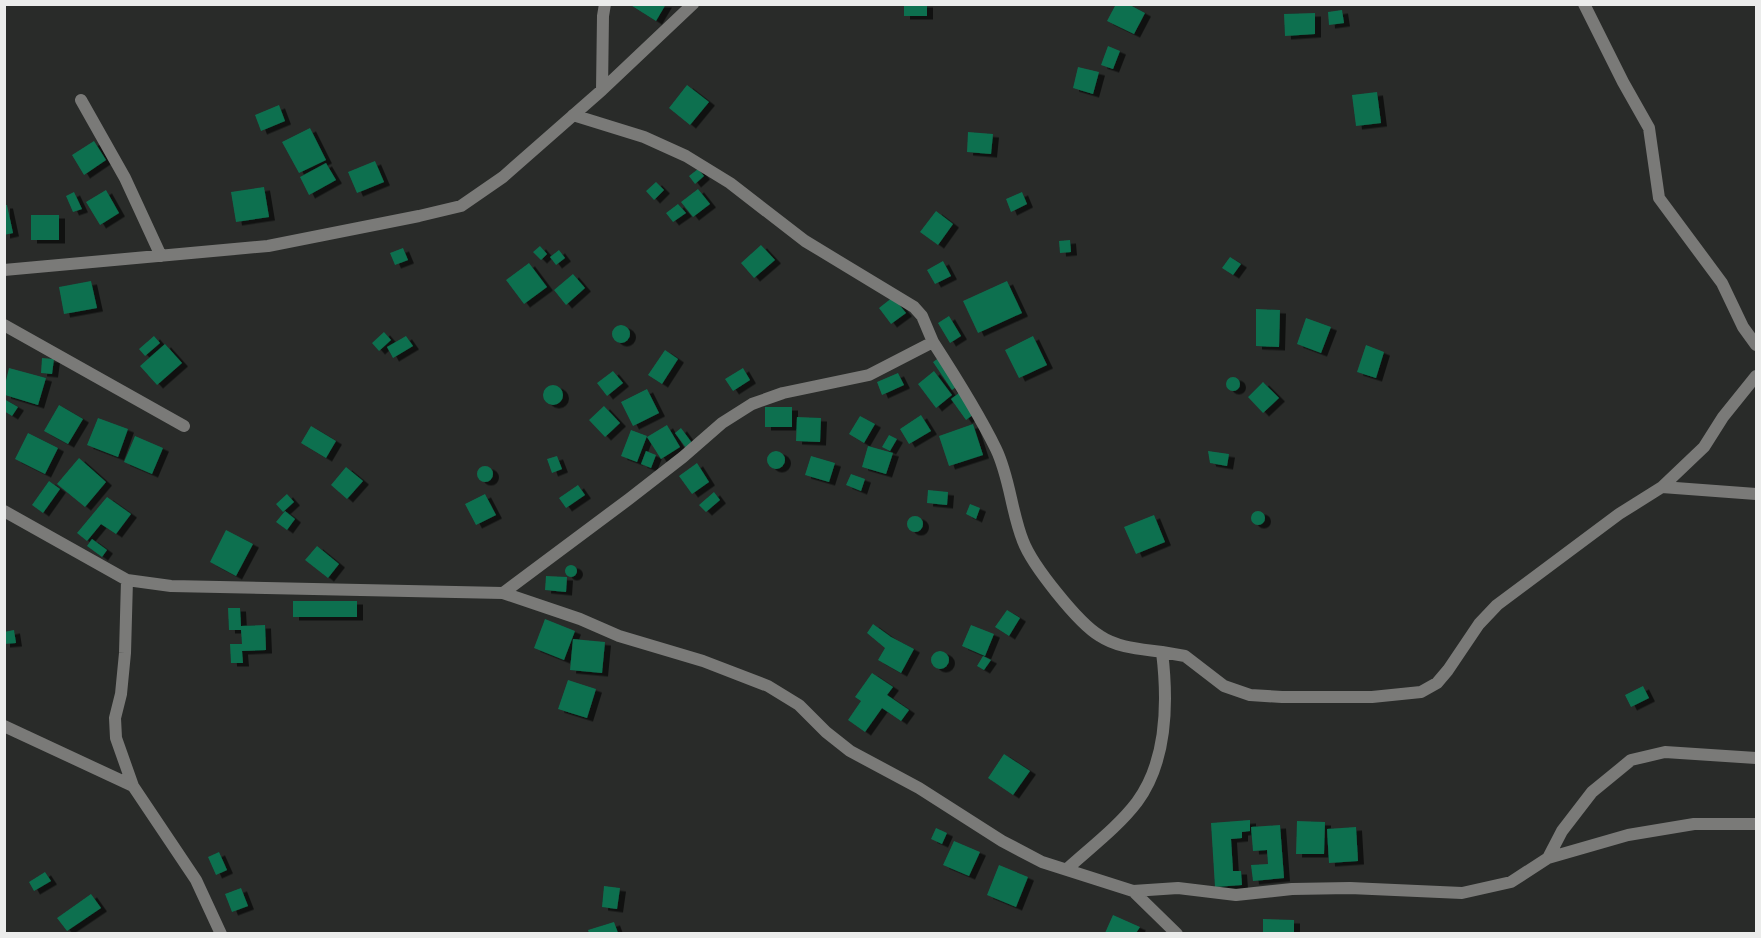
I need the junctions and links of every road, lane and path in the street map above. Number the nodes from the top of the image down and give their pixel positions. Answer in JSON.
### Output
{"nodes":[{"id":1,"x":605,"y":4,"type":"edge"},
{"id":2,"x":693,"y":4,"type":"edge"},
{"id":3,"x":1584,"y":4,"type":"edge"},
{"id":4,"x":602,"y":90,"type":"junction"},
{"id":5,"x":81,"y":100,"type":"dead end"},
{"id":6,"x":573,"y":115,"type":"junction"},
{"id":7,"x":161,"y":256,"type":"junction"},
{"id":8,"x":4,"y":270,"type":"edge"},
{"id":9,"x":4,"y":325,"type":"edge"},
{"id":10,"x":933,"y":342,"type":"junction"},
{"id":11,"x":1756,"y":345,"type":"edge"},
{"id":12,"x":1756,"y":376,"type":"edge"},
{"id":13,"x":183,"y":426,"type":"dead end"},
{"id":14,"x":1662,"y":487,"type":"junction"},
{"id":15,"x":1756,"y":494,"type":"edge"},
{"id":16,"x":4,"y":511,"type":"edge"},
{"id":17,"x":127,"y":580,"type":"junction"},
{"id":18,"x":503,"y":593,"type":"junction"},
{"id":19,"x":1162,"y":652,"type":"junction"},
{"id":20,"x":4,"y":726,"type":"edge"},
{"id":21,"x":1756,"y":758,"type":"edge"},
{"id":22,"x":133,"y":786,"type":"junction"},
{"id":23,"x":1756,"y":824,"type":"edge"},
{"id":24,"x":1548,"y":858,"type":"junction"},
{"id":25,"x":1067,"y":869,"type":"junction"},
{"id":26,"x":1133,"y":891,"type":"junction"},
{"id":27,"x":221,"y":933,"type":"edge"},
{"id":28,"x":1177,"y":933,"type":"edge"}],
"edges":[{"from":1,"to":4,"type":"street"},
{"from":2,"to":4,"type":"street"},
{"from":3,"to":11,"type":"street"},
{"from":4,"to":6,"type":"street"},
{"from":5,"to":7,"type":"street"},
{"from":6,"to":7,"type":"street"},
{"from":6,"to":10,"type":"street"},
{"from":7,"to":8,"type":"street"},
{"from":9,"to":13,"type":"street"},
{"from":10,"to":18,"type":"street"},
{"from":10,"to":19,"type":"street"},
{"from":12,"to":14,"type":"street"},
{"from":14,"to":15,"type":"street"},
{"from":14,"to":19,"type":"street"},
{"from":16,"to":17,"type":"street"},
{"from":17,"to":18,"type":"street"},
{"from":17,"to":22,"type":"street"},
{"from":18,"to":25,"type":"street"},
{"from":19,"to":25,"type":"street"},
{"from":20,"to":22,"type":"street"},
{"from":21,"to":24,"type":"street"},
{"from":22,"to":27,"type":"street"},
{"from":23,"to":24,"type":"street"},
{"from":24,"to":26,"type":"street"},
{"from":25,"to":26,"type":"street"},
{"from":26,"to":28,"type":"street"}]}
